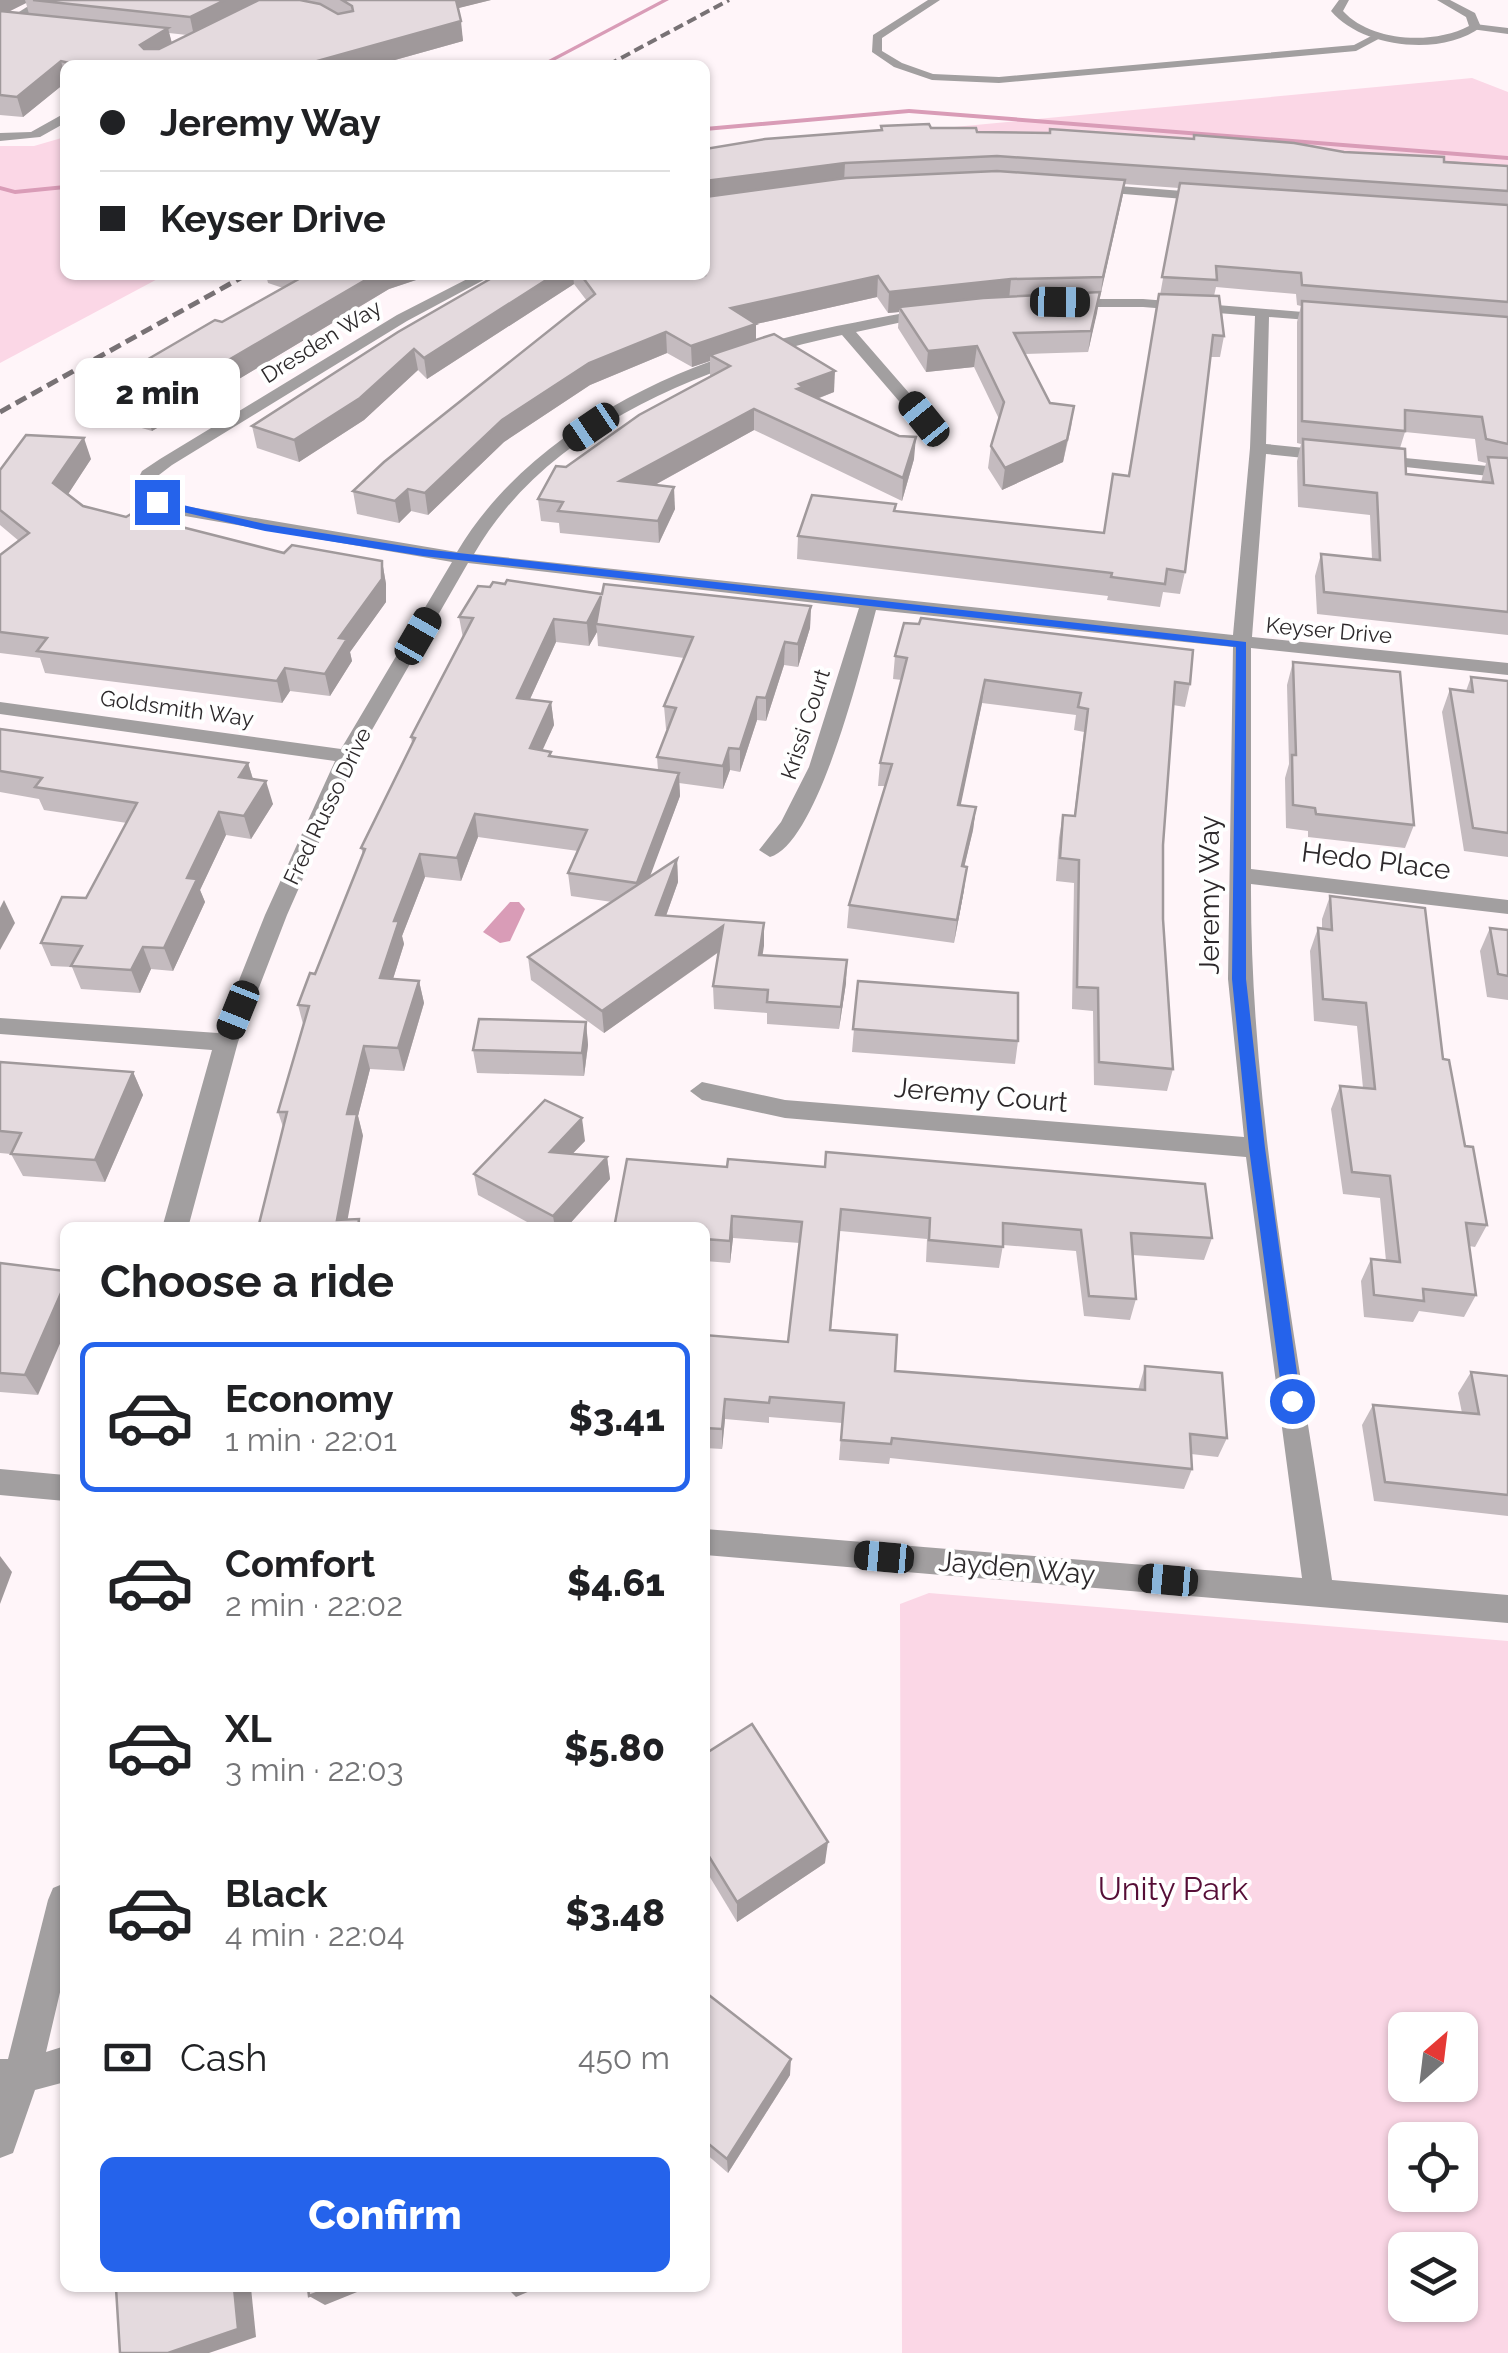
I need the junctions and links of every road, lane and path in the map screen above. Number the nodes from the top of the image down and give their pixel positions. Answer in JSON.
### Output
{"nodes":[{"id":1,"x":46,"y":0,"type":"edge"},
{"id":2,"x":935,"y":0,"type":"edge"},
{"id":3,"x":1344,"y":0,"type":"edge"},
{"id":4,"x":1442,"y":0,"type":"edge"},
{"id":5,"x":3,"y":24,"type":"edge"},
{"id":6,"x":26,"y":25,"type":"edge"},
{"id":7,"x":1475,"y":27,"type":"junction"},
{"id":8,"x":1508,"y":30,"type":"edge"},
{"id":9,"x":1380,"y":35,"type":"junction"},
{"id":10,"x":60,"y":121,"type":"edge"},
{"id":11,"x":6,"y":137,"type":"edge"},
{"id":12,"x":1075,"y":187,"type":"edge"},
{"id":13,"x":1221,"y":198,"type":"edge"},
{"id":14,"x":476,"y":280,"type":"edge"},
{"id":15,"x":1041,"y":303,"type":"edge"},
{"id":16,"x":943,"y":310,"type":"edge"},
{"id":17,"x":1262,"y":312,"type":"junction"},
{"id":18,"x":1349,"y":319,"type":"edge"},
{"id":19,"x":844,"y":328,"type":"junction"},
{"id":20,"x":924,"y":419,"type":"dead end"},
{"id":21,"x":1258,"y":448,"type":"junction"},
{"id":22,"x":1508,"y":472,"type":"edge"},
{"id":23,"x":140,"y":491,"type":"joint"},
{"id":24,"x":464,"y":557,"type":"junction"},
{"id":25,"x":869,"y":604,"type":"junction"},
{"id":26,"x":1242,"y":644,"type":"junction"},
{"id":27,"x":1508,"y":669,"type":"edge"},
{"id":28,"x":0,"y":708,"type":"edge"},
{"id":29,"x":347,"y":756,"type":"junction"},
{"id":30,"x":770,"y":850,"type":"dead end"},
{"id":31,"x":1238,"y":875,"type":"junction"},
{"id":32,"x":1508,"y":907,"type":"edge"},
{"id":33,"x":0,"y":1026,"type":"edge"},
{"id":34,"x":226,"y":1042,"type":"junction"},
{"id":35,"x":702,"y":1091,"type":"dead end"},
{"id":36,"x":1257,"y":1148,"type":"junction"},
{"id":37,"x":176,"y":1222,"type":"edge"},
{"id":38,"x":0,"y":1482,"type":"edge"},
{"id":39,"x":60,"y":1488,"type":"edge"},
{"id":40,"x":710,"y":1542,"type":"edge"},
{"id":41,"x":1319,"y":1593,"type":"junction"},
{"id":42,"x":1508,"y":1609,"type":"edge"},
{"id":43,"x":60,"y":1916,"type":"edge"},
{"id":44,"x":60,"y":2065,"type":"edge"},
{"id":45,"x":11,"y":2077,"type":"edge"},
{"id":46,"x":0,"y":2140,"type":"edge"}],
"edges":[{"from":1,"to":5,"type":"street"},
{"from":2,"to":9,"type":"lane"},
{"from":3,"to":9,"type":"street"},
{"from":4,"to":7,"type":"street"},
{"from":5,"to":6,"type":"street"},
{"from":7,"to":8,"type":"lane"},
{"from":7,"to":9,"type":"street"},
{"from":10,"to":11,"type":"street"},
{"from":12,"to":13,"type":"street"},
{"from":14,"to":23,"type":"street","name":"Dresden Way"},
{"from":15,"to":17,"type":"street"},
{"from":16,"to":19,"type":"street","name":"Fred Russo Drive"},
{"from":17,"to":18,"type":"street"},
{"from":17,"to":21,"type":"street","name":"Jeremy Way"},
{"from":19,"to":20,"type":"street"},
{"from":19,"to":24,"type":"street","name":"Fred Russo Drive"},
{"from":21,"to":22,"type":"street"},
{"from":21,"to":26,"type":"street","name":"Jeremy Way"},
{"from":23,"to":24,"type":"street","name":"Keyser Drive"},
{"from":24,"to":25,"type":"street","name":"Keyser Drive"},
{"from":24,"to":29,"type":"street","name":"Fred Russo Drive"},
{"from":25,"to":26,"type":"street","name":"Keyser Drive"},
{"from":25,"to":30,"type":"street","name":"Krissi Court"},
{"from":26,"to":27,"type":"street","name":"Keyser Drive"},
{"from":26,"to":31,"type":"street","name":"Jeremy Way"},
{"from":28,"to":29,"type":"street","name":"Goldsmith Way"},
{"from":29,"to":34,"type":"street","name":"Fred Russo Drive"},
{"from":31,"to":32,"type":"street","name":"Hedo Place"},
{"from":31,"to":36,"type":"street","name":"Jeremy Way"},
{"from":33,"to":34,"type":"street"},
{"from":34,"to":37,"type":"street","name":"Fred Russo Drive"},
{"from":35,"to":36,"type":"street","name":"Jeremy Court"},
{"from":36,"to":41,"type":"street","name":"Jeremy Way"},
{"from":38,"to":39,"type":"street"},
{"from":40,"to":41,"type":"street","name":"Jayden Way"},
{"from":41,"to":42,"type":"street","name":"Jayden Way"},
{"from":43,"to":45,"type":"street"},
{"from":44,"to":45,"type":"street"},
{"from":45,"to":46,"type":"street"}]}
